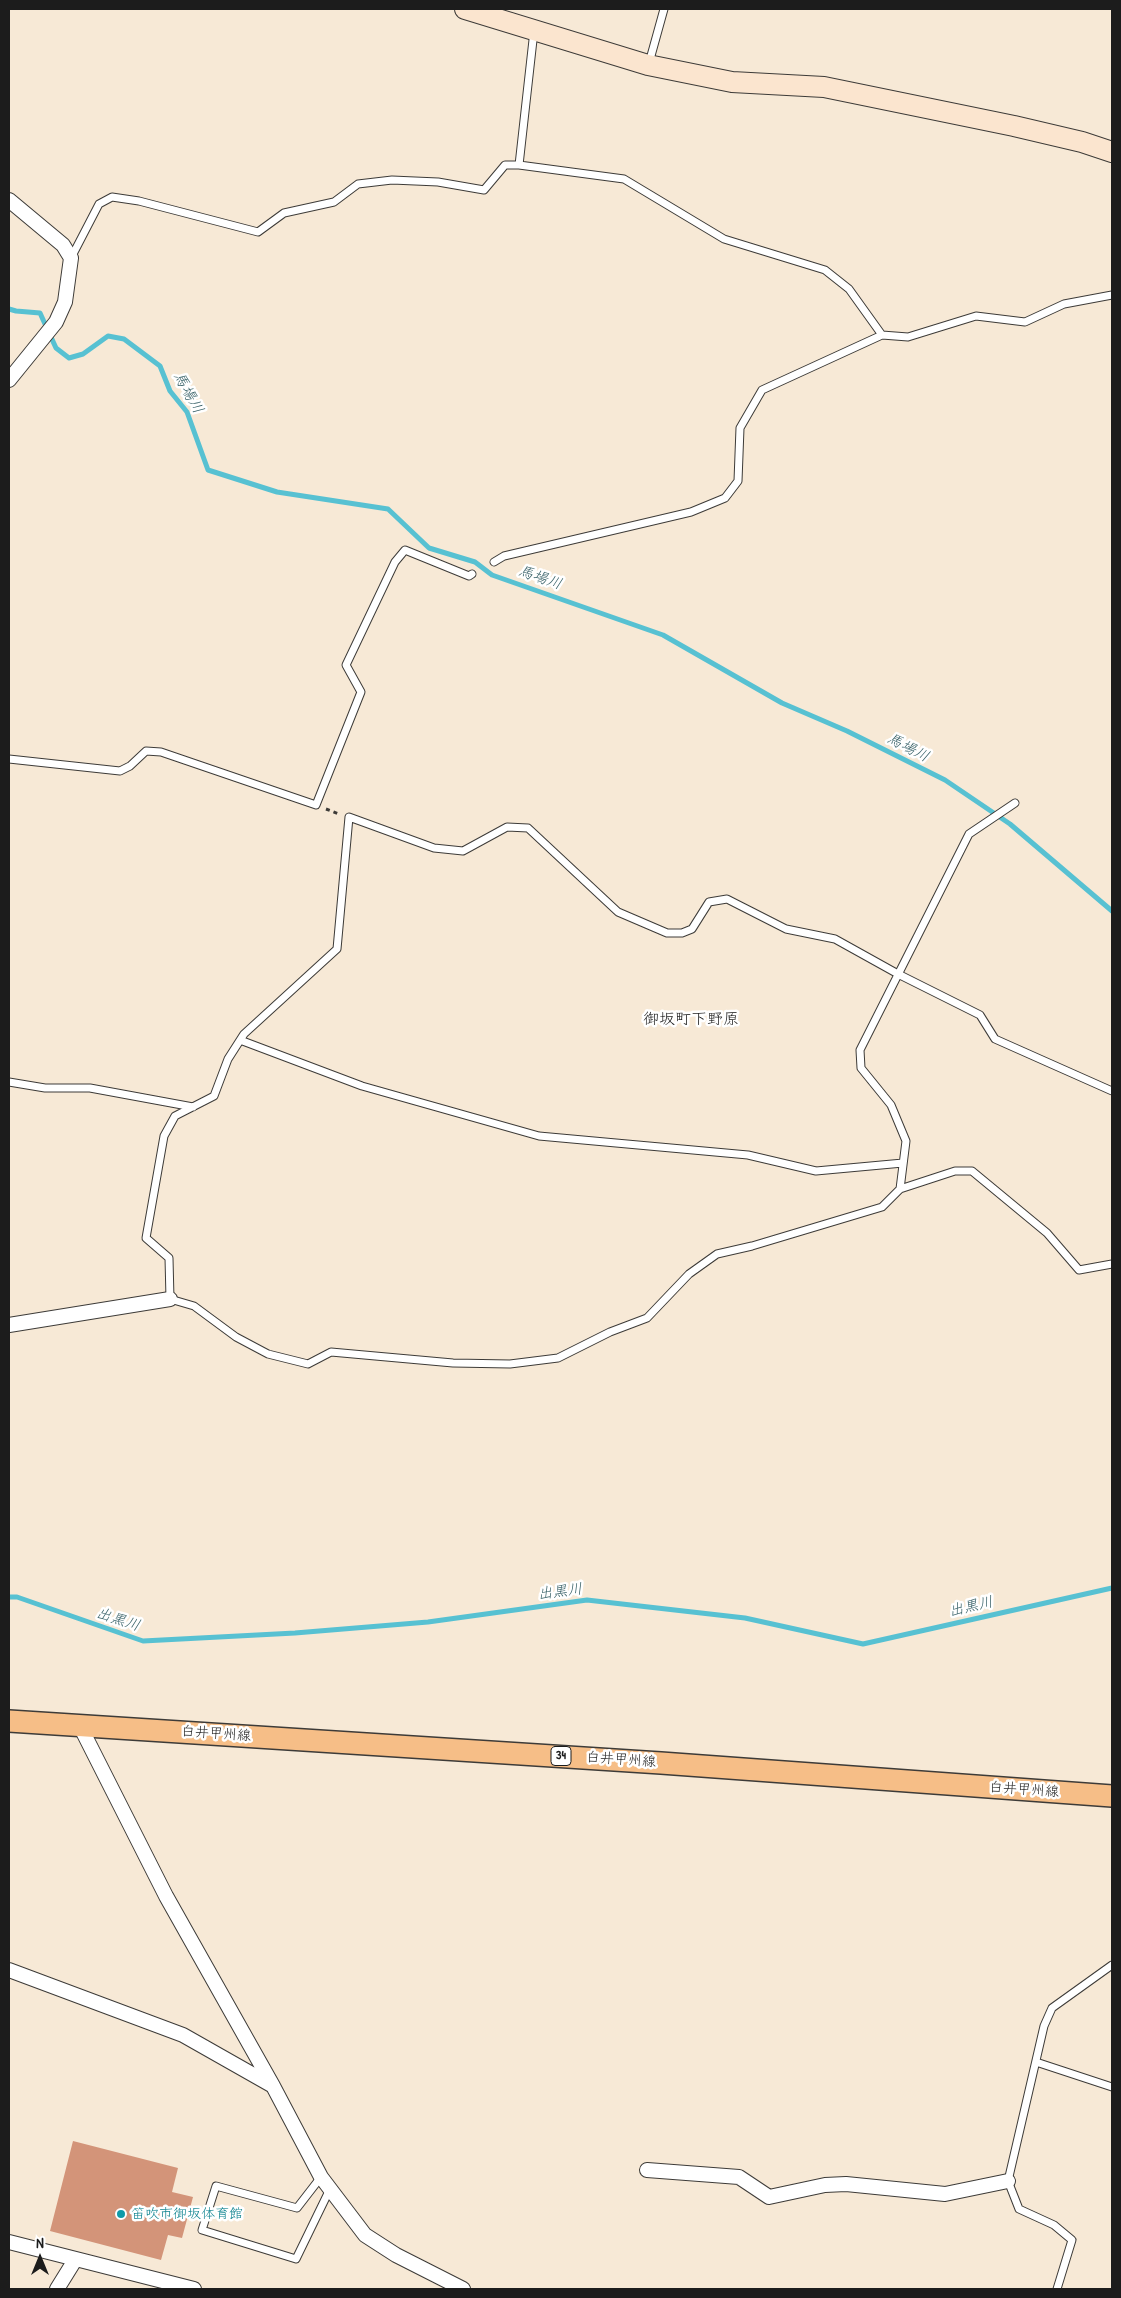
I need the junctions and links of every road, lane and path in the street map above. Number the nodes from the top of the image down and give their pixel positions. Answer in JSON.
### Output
{"nodes":[{"id":1,"x":465,"y":9,"type":"edge"},
{"id":2,"x":664,"y":9,"type":"edge"},
{"id":3,"x":534,"y":29,"type":"junction"},
{"id":4,"x":648,"y":65,"type":"junction"},
{"id":5,"x":1112,"y":152,"type":"edge"},
{"id":6,"x":519,"y":165,"type":"junction"},
{"id":7,"x":9,"y":200,"type":"edge"},
{"id":8,"x":71,"y":258,"type":"junction"},
{"id":9,"x":1112,"y":295,"type":"edge"},
{"id":10,"x":882,"y":335,"type":"junction"},
{"id":11,"x":9,"y":380,"type":"edge"},
{"id":12,"x":494,"y":562,"type":"dead end"},
{"id":13,"x":472,"y":574,"type":"dead end"},
{"id":14,"x":9,"y":759,"type":"edge"},
{"id":15,"x":1015,"y":803,"type":"dead end"},
{"id":16,"x":316,"y":805,"type":"junction"},
{"id":17,"x":349,"y":817,"type":"junction"},
{"id":18,"x":898,"y":974,"type":"junction"},
{"id":19,"x":240,"y":1040,"type":"junction"},
{"id":20,"x":9,"y":1082,"type":"edge"},
{"id":21,"x":1112,"y":1091,"type":"edge"},
{"id":22,"x":194,"y":1107,"type":"junction"},
{"id":23,"x":903,"y":1162,"type":"junction"},
{"id":24,"x":900,"y":1188,"type":"junction"},
{"id":25,"x":1112,"y":1264,"type":"edge"},
{"id":26,"x":170,"y":1299,"type":"junction"},
{"id":27,"x":9,"y":1324,"type":"edge"},
{"id":28,"x":9,"y":1721,"type":"edge"},
{"id":29,"x":80,"y":1726,"type":"junction"},
{"id":30,"x":1112,"y":1796,"type":"edge"},
{"id":31,"x":1112,"y":1965,"type":"edge"},
{"id":32,"x":9,"y":1970,"type":"edge"},
{"id":33,"x":1036,"y":2062,"type":"junction"},
{"id":34,"x":273,"y":2086,"type":"junction"},
{"id":35,"x":1112,"y":2087,"type":"edge"},
{"id":36,"x":647,"y":2170,"type":"dead end"},
{"id":37,"x":321,"y":2177,"type":"junction"},
{"id":38,"x":1008,"y":2181,"type":"junction"},
{"id":39,"x":330,"y":2189,"type":"junction"},
{"id":40,"x":9,"y":2242,"type":"edge"},
{"id":41,"x":75,"y":2260,"type":"junction"},
{"id":42,"x":57,"y":2289,"type":"edge"},
{"id":43,"x":194,"y":2289,"type":"edge"},
{"id":44,"x":463,"y":2289,"type":"edge"},
{"id":45,"x":1057,"y":2289,"type":"edge"}],
"edges":[{"from":1,"to":3,"type":"street"},
{"from":2,"to":4,"type":"lane"},
{"from":3,"to":4,"type":"street"},
{"from":3,"to":6,"type":"lane"},
{"from":4,"to":5,"type":"street"},
{"from":6,"to":8,"type":"lane"},
{"from":6,"to":10,"type":"lane"},
{"from":7,"to":8,"type":"street"},
{"from":8,"to":11,"type":"street"},
{"from":9,"to":10,"type":"lane"},
{"from":10,"to":12,"type":"lane"},
{"from":13,"to":16,"type":"lane"},
{"from":14,"to":16,"type":"lane"},
{"from":15,"to":18,"type":"lane"},
{"from":16,"to":17,"type":"path"},
{"from":17,"to":18,"type":"lane"},
{"from":17,"to":19,"type":"lane"},
{"from":18,"to":21,"type":"lane"},
{"from":18,"to":23,"type":"lane"},
{"from":19,"to":22,"type":"lane"},
{"from":19,"to":23,"type":"lane"},
{"from":20,"to":22,"type":"lane"},
{"from":22,"to":26,"type":"lane"},
{"from":23,"to":24,"type":"lane"},
{"from":24,"to":25,"type":"lane"},
{"from":24,"to":26,"type":"lane"},
{"from":26,"to":27,"type":"street"},
{"from":28,"to":29,"type":"main road","name":"白井甲州線","number":"34"},
{"from":29,"to":30,"type":"main road","name":"白井甲州線","number":"34"},
{"from":29,"to":34,"type":"street"},
{"from":31,"to":33,"type":"lane"},
{"from":32,"to":34,"type":"street"},
{"from":33,"to":35,"type":"lane"},
{"from":33,"to":38,"type":"lane"},
{"from":34,"to":37,"type":"street"},
{"from":36,"to":38,"type":"street"},
{"from":37,"to":39,"type":"street"},
{"from":37,"to":39,"type":"lane"},
{"from":38,"to":45,"type":"lane"},
{"from":39,"to":44,"type":"street"},
{"from":40,"to":41,"type":"street"},
{"from":41,"to":42,"type":"street"},
{"from":41,"to":43,"type":"street"}]}
